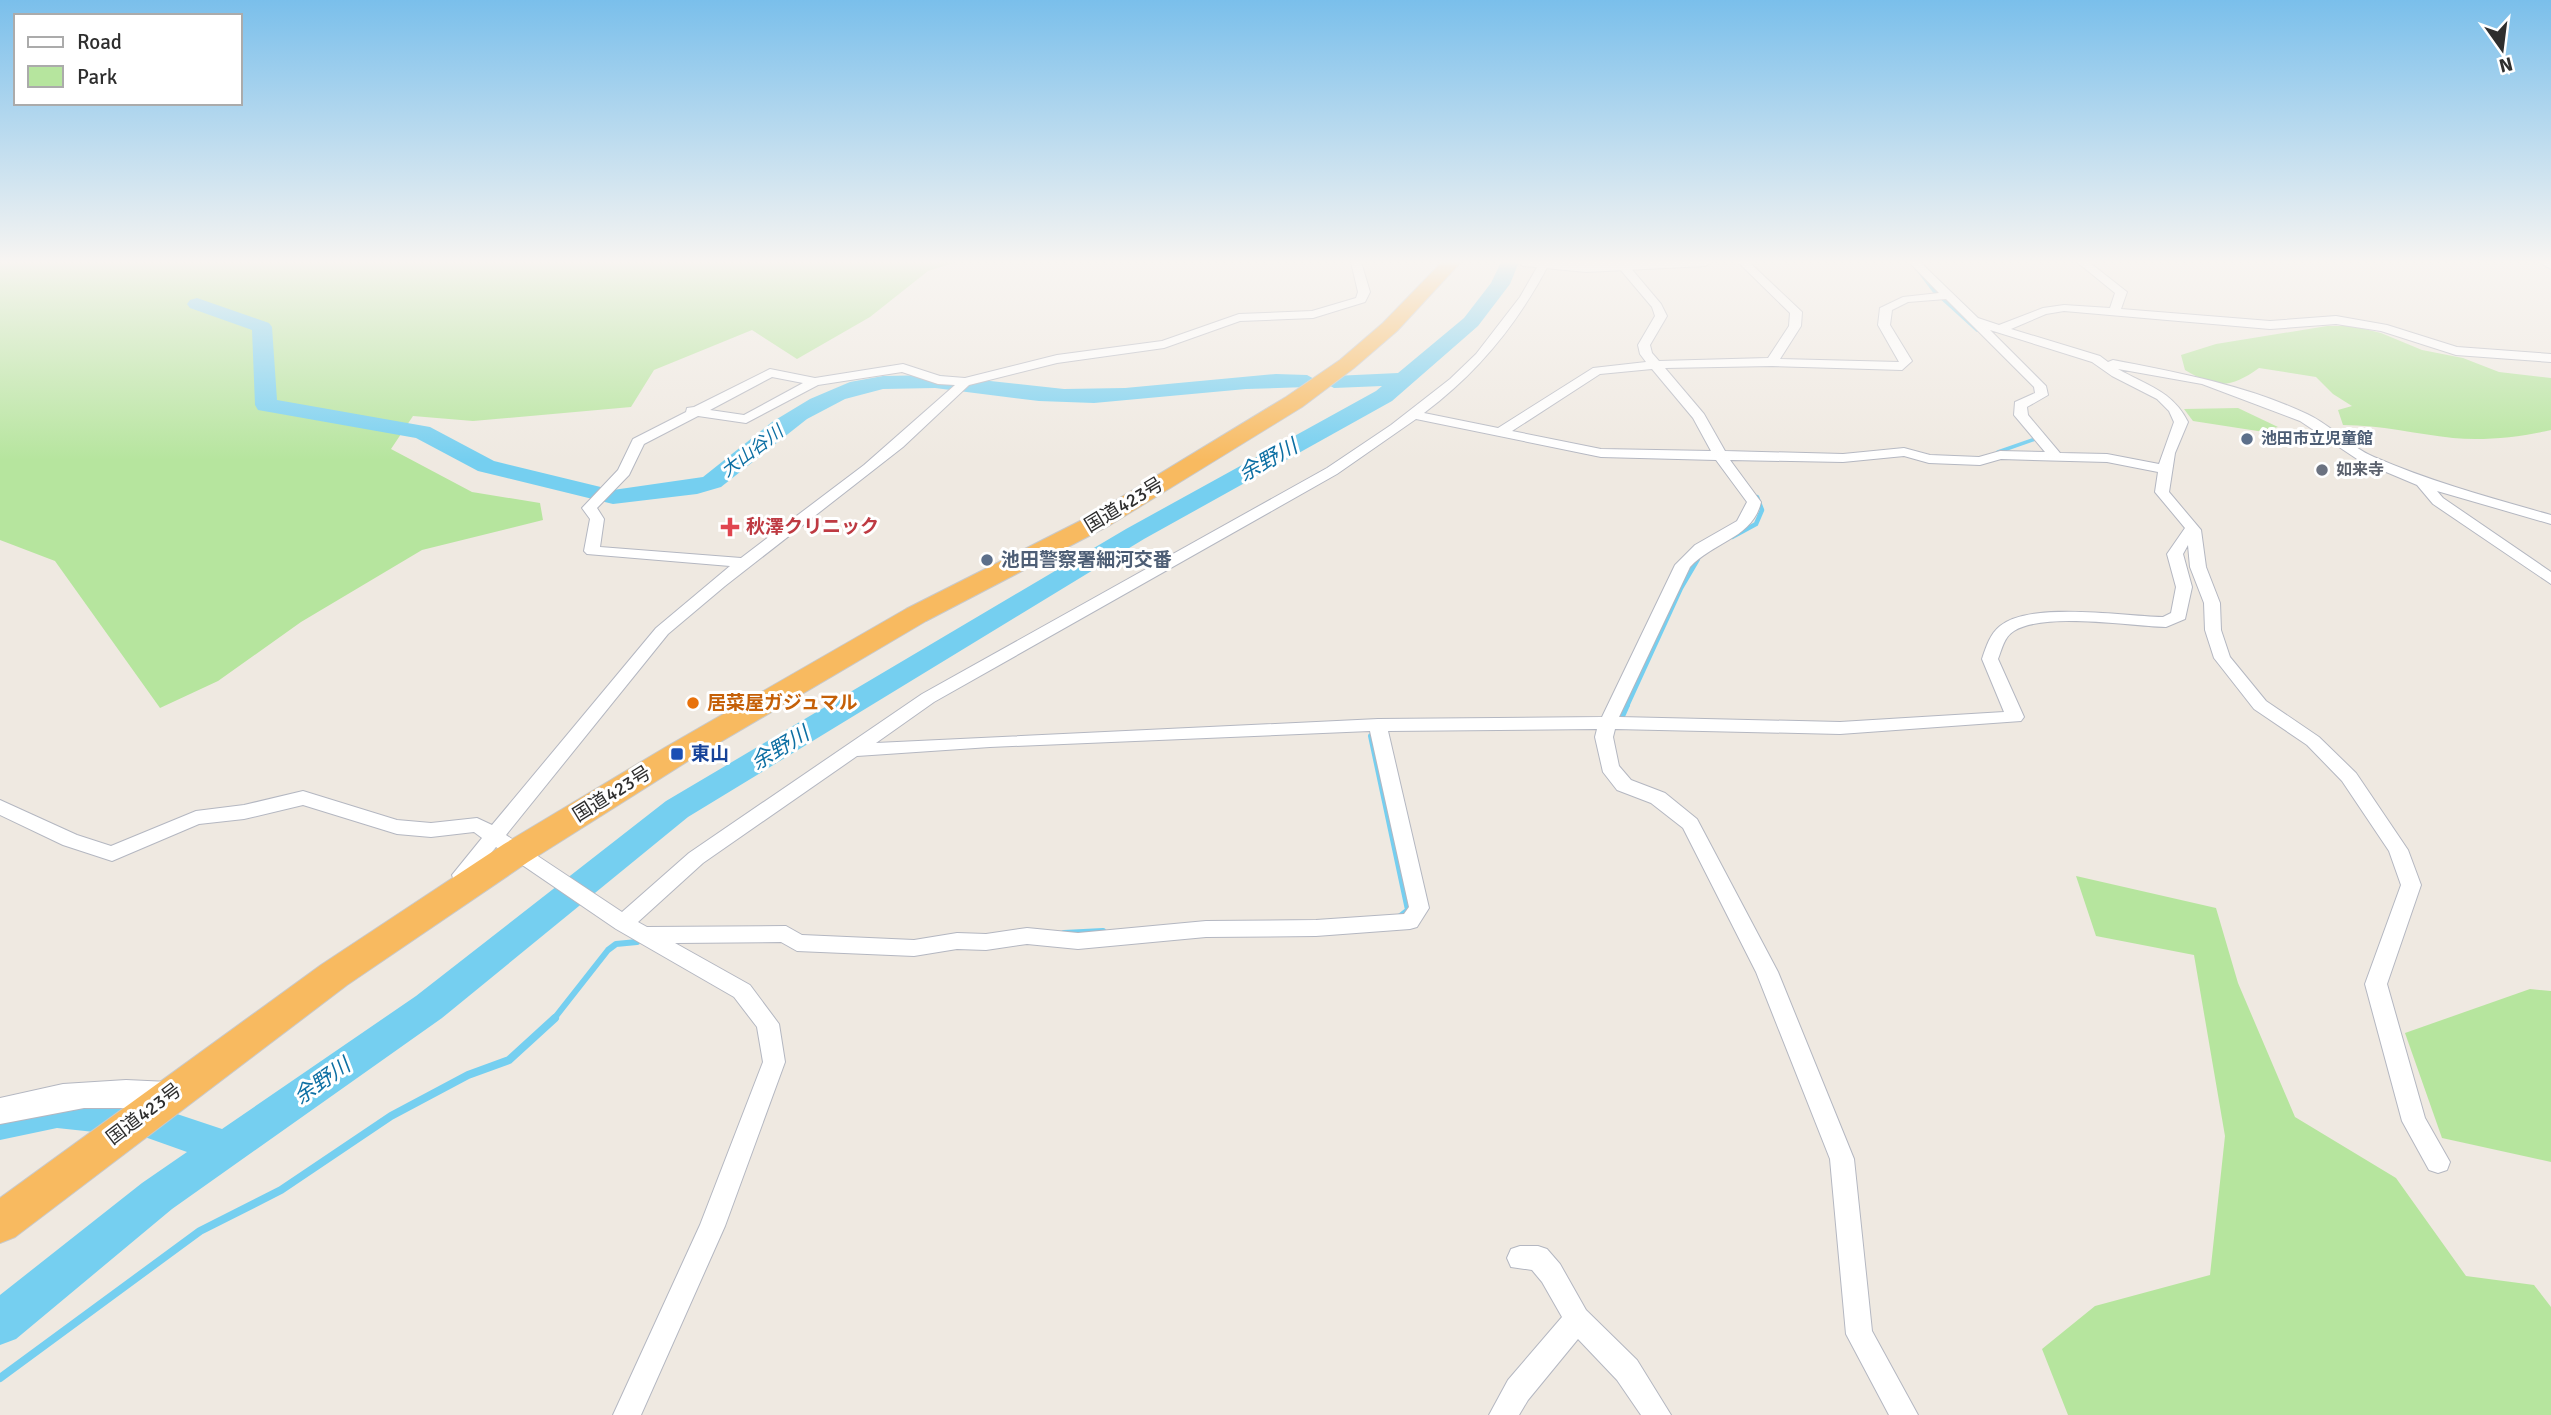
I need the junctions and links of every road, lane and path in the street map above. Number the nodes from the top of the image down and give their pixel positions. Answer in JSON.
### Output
{"nodes":[{"id":1,"x":1214,"y":328,"type":"edge"},
{"id":2,"x":1389,"y":328,"type":"edge"},
{"id":3,"x":1507,"y":328,"type":"edge"},
{"id":4,"x":1654,"y":328,"type":"edge"},
{"id":5,"x":1793,"y":328,"type":"edge"},
{"id":6,"x":1886,"y":328,"type":"edge"},
{"id":7,"x":1981,"y":328,"type":"edge"},
{"id":8,"x":1995,"y":328,"type":"edge"},
{"id":9,"x":2374,"y":328,"type":"edge"},
{"id":10,"x":1998,"y":329,"type":"joint"},
{"id":11,"x":2551,"y":358,"type":"edge"},
{"id":12,"x":2096,"y":359,"type":"junction"},
{"id":13,"x":1772,"y":362,"type":"junction"},
{"id":14,"x":1654,"y":365,"type":"junction"},
{"id":15,"x":815,"y":382,"type":"junction"},
{"id":16,"x":965,"y":383,"type":"junction"},
{"id":17,"x":692,"y":411,"type":"junction"},
{"id":18,"x":1414,"y":415,"type":"junction"},
{"id":19,"x":1498,"y":434,"type":"junction"},
{"id":20,"x":1720,"y":456,"type":"junction"},
{"id":21,"x":2057,"y":457,"type":"junction"},
{"id":22,"x":2166,"y":469,"type":"junction"},
{"id":23,"x":2421,"y":482,"type":"junction"},
{"id":24,"x":2551,"y":520,"type":"edge"},
{"id":25,"x":2194,"y":530,"type":"junction"},
{"id":26,"x":745,"y":563,"type":"junction"},
{"id":27,"x":2551,"y":579,"type":"edge"},
{"id":28,"x":1608,"y":723,"type":"junction"},
{"id":29,"x":1378,"y":725,"type":"junction"},
{"id":30,"x":851,"y":750,"type":"junction"},
{"id":31,"x":0,"y":807,"type":"edge"},
{"id":32,"x":504,"y":845,"type":"junction"},
{"id":33,"x":620,"y":920,"type":"junction"},
{"id":34,"x":645,"y":935,"type":"junction"},
{"id":35,"x":169,"y":1095,"type":"junction"},
{"id":36,"x":0,"y":1111,"type":"edge"},
{"id":37,"x":2438,"y":1162,"type":"dead end"},
{"id":38,"x":0,"y":1223,"type":"edge"},
{"id":39,"x":1520,"y":1258,"type":"dead end"},
{"id":40,"x":1577,"y":1319,"type":"junction"},
{"id":41,"x":627,"y":1415,"type":"edge"},
{"id":42,"x":1503,"y":1415,"type":"edge"},
{"id":43,"x":1657,"y":1415,"type":"edge"},
{"id":44,"x":1903,"y":1415,"type":"edge"}],
"edges":[{"from":1,"to":16,"type":"street"},
{"from":2,"to":32,"type":"highway","name":"国道423号"},
{"from":3,"to":18,"type":"street"},
{"from":4,"to":14,"type":"street"},
{"from":5,"to":13,"type":"street"},
{"from":6,"to":13,"type":"street"},
{"from":7,"to":21,"type":"street"},
{"from":8,"to":10,"type":"street"},
{"from":9,"to":11,"type":"street"},
{"from":10,"to":12,"type":"street"},
{"from":12,"to":22,"type":"street"},
{"from":12,"to":23,"type":"street"},
{"from":13,"to":14,"type":"street"},
{"from":14,"to":19,"type":"street"},
{"from":14,"to":20,"type":"street"},
{"from":15,"to":16,"type":"street"},
{"from":15,"to":17,"type":"street"},
{"from":15,"to":17,"type":"street"},
{"from":16,"to":26,"type":"street"},
{"from":17,"to":26,"type":"street"},
{"from":18,"to":19,"type":"street"},
{"from":18,"to":30,"type":"street"},
{"from":19,"to":20,"type":"street"},
{"from":20,"to":21,"type":"street"},
{"from":20,"to":28,"type":"street"},
{"from":21,"to":22,"type":"street"},
{"from":22,"to":25,"type":"street"},
{"from":23,"to":24,"type":"street"},
{"from":23,"to":27,"type":"street"},
{"from":25,"to":28,"type":"street"},
{"from":25,"to":37,"type":"street"},
{"from":26,"to":32,"type":"street"},
{"from":28,"to":29,"type":"street"},
{"from":28,"to":44,"type":"street"},
{"from":29,"to":30,"type":"street"},
{"from":29,"to":34,"type":"street"},
{"from":30,"to":33,"type":"street"},
{"from":31,"to":32,"type":"street"},
{"from":32,"to":33,"type":"street"},
{"from":32,"to":35,"type":"highway","name":"国道423号"},
{"from":33,"to":34,"type":"street"},
{"from":34,"to":41,"type":"street"},
{"from":35,"to":36,"type":"street"},
{"from":35,"to":38,"type":"highway","name":"国道423号"},
{"from":39,"to":40,"type":"street"},
{"from":40,"to":42,"type":"street"},
{"from":40,"to":43,"type":"street"}]}
